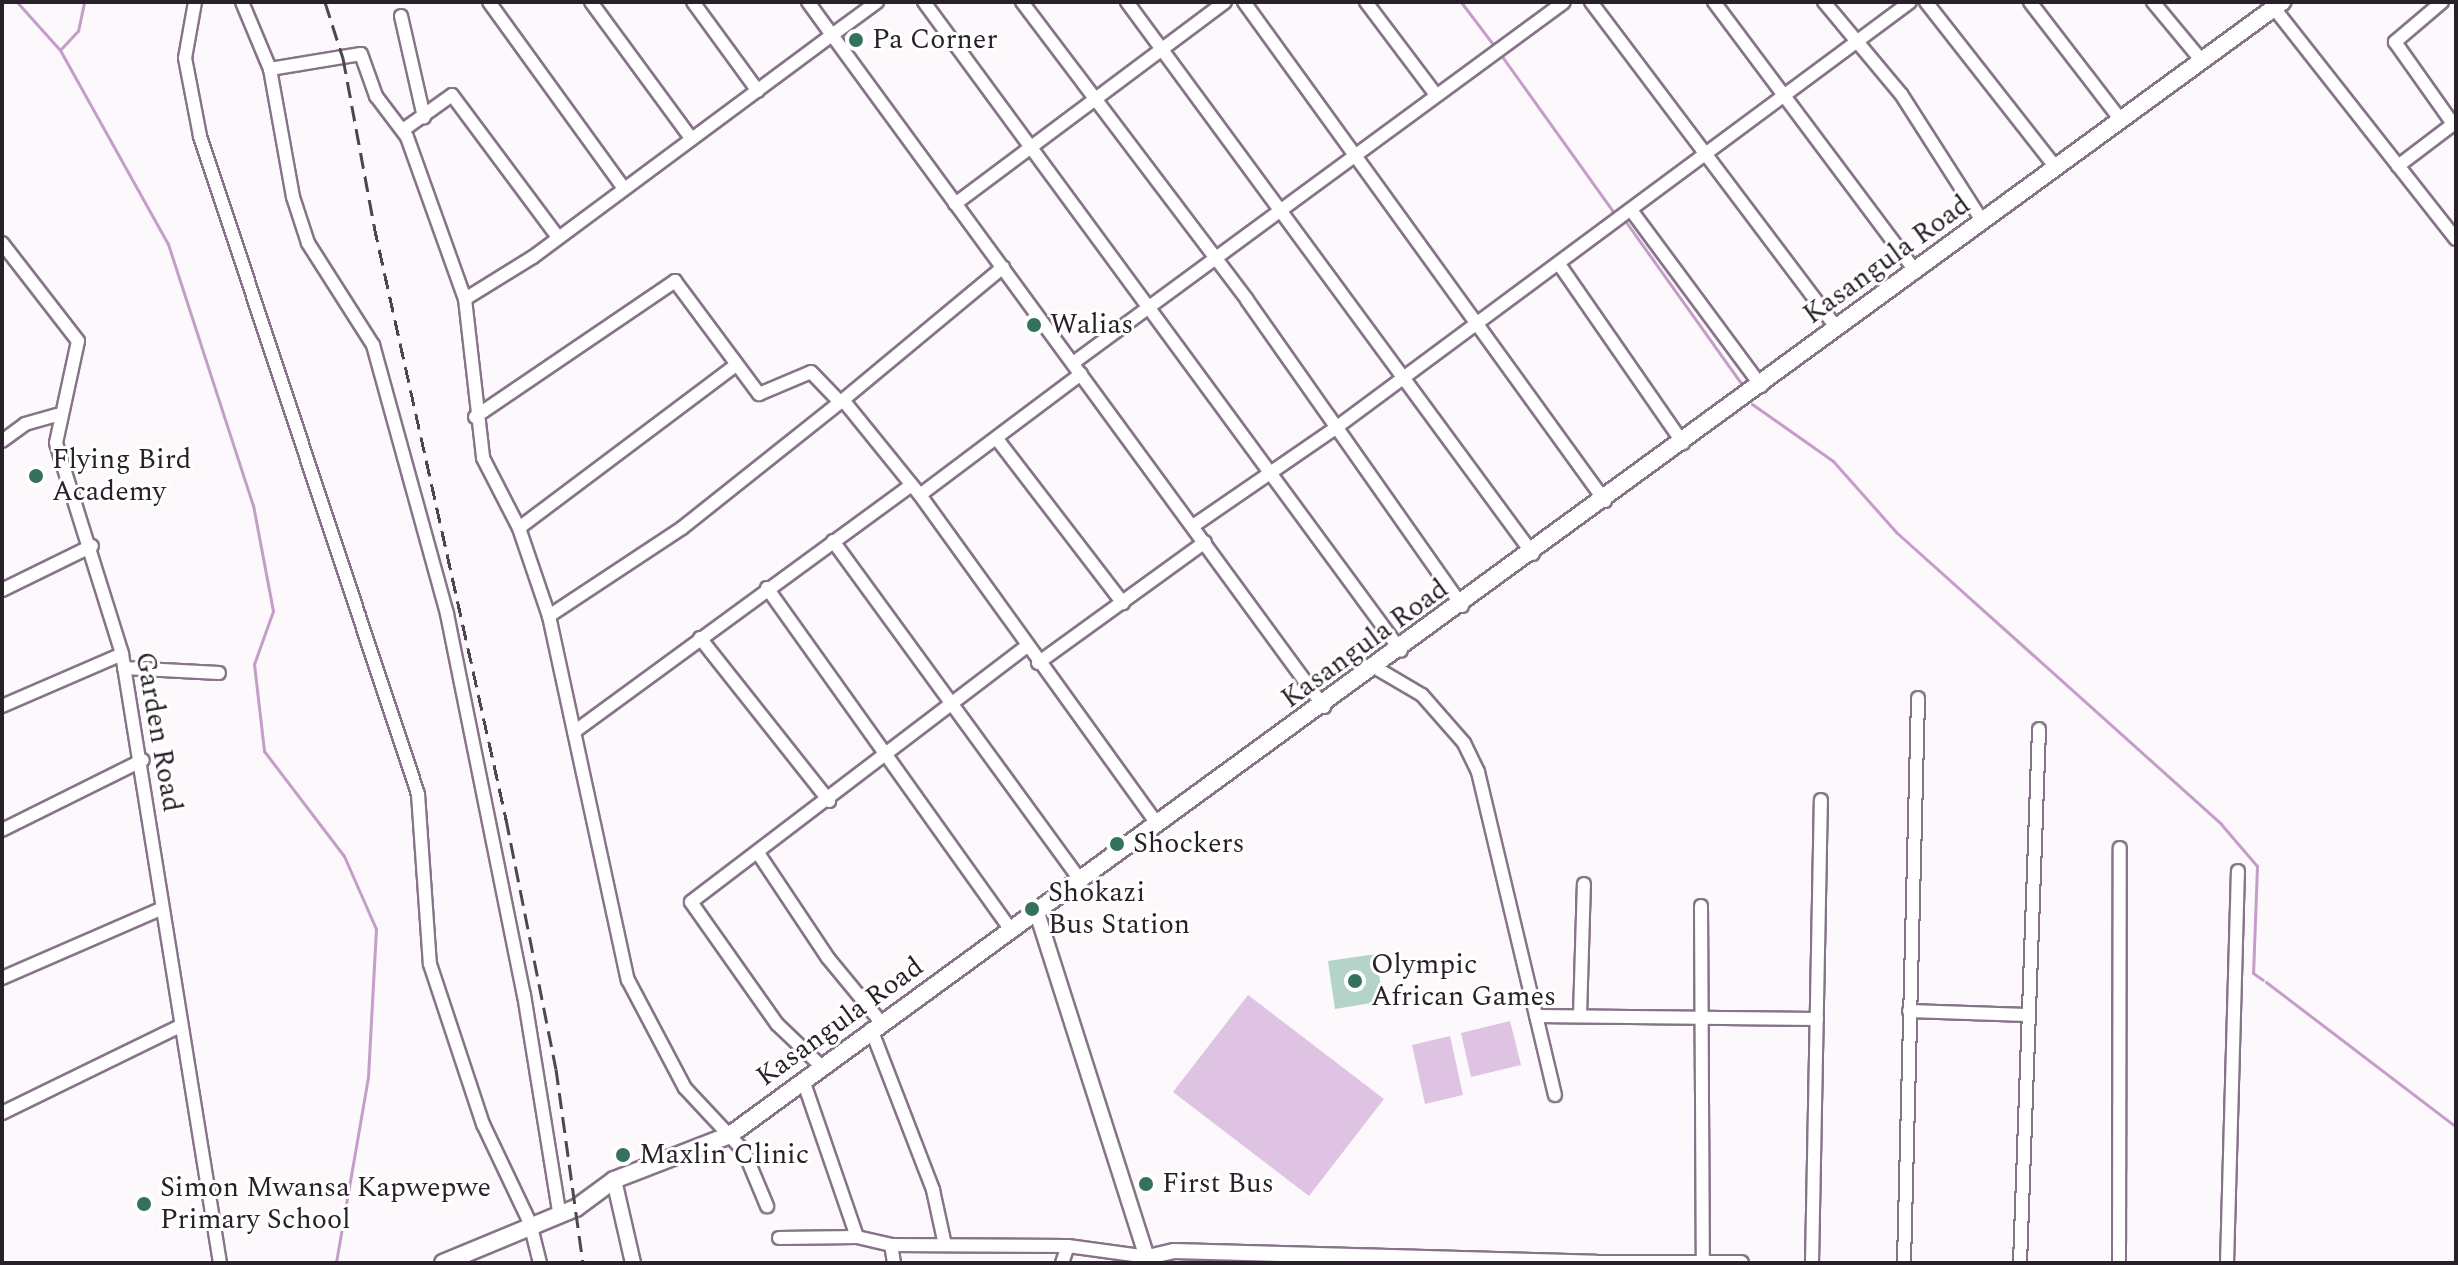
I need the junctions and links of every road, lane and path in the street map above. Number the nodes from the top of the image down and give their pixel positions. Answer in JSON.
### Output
{"nodes":[{"id":1,"x":195,"y":2,"type":"edge"},
{"id":2,"x":242,"y":2,"type":"edge"},
{"id":3,"x":489,"y":2,"type":"edge"},
{"id":4,"x":591,"y":2,"type":"edge"},
{"id":5,"x":693,"y":2,"type":"edge"},
{"id":6,"x":808,"y":2,"type":"edge"},
{"id":7,"x":877,"y":2,"type":"edge"},
{"id":8,"x":924,"y":2,"type":"edge"},
{"id":9,"x":1022,"y":2,"type":"edge"},
{"id":10,"x":1127,"y":2,"type":"edge"},
{"id":11,"x":1225,"y":2,"type":"edge"},
{"id":12,"x":1244,"y":2,"type":"edge"},
{"id":13,"x":1366,"y":2,"type":"edge"},
{"id":14,"x":1564,"y":2,"type":"edge"},
{"id":15,"x":1591,"y":2,"type":"edge"},
{"id":16,"x":1714,"y":2,"type":"edge"},
{"id":17,"x":1824,"y":2,"type":"edge"},
{"id":18,"x":1910,"y":2,"type":"edge"},
{"id":19,"x":1926,"y":2,"type":"edge"},
{"id":20,"x":2030,"y":2,"type":"edge"},
{"id":21,"x":2153,"y":2,"type":"edge"},
{"id":22,"x":2442,"y":2,"type":"edge"},
{"id":23,"x":2278,"y":5,"type":"edge"},
{"id":24,"x":401,"y":16,"type":"dead end"},
{"id":25,"x":832,"y":35,"type":"junction"},
{"id":26,"x":1855,"y":42,"type":"junction"},
{"id":27,"x":1161,"y":49,"type":"junction"},
{"id":28,"x":2202,"y":61,"type":"junction"},
{"id":29,"x":270,"y":69,"type":"junction"},
{"id":30,"x":758,"y":91,"type":"junction"},
{"id":31,"x":1436,"y":95,"type":"junction"},
{"id":32,"x":1783,"y":95,"type":"junction"},
{"id":33,"x":1097,"y":96,"type":"junction"},
{"id":34,"x":424,"y":117,"type":"junction"},
{"id":35,"x":2121,"y":120,"type":"junction"},
{"id":36,"x":2454,"y":123,"type":"edge"},
{"id":37,"x":403,"y":130,"type":"junction"},
{"id":38,"x":691,"y":138,"type":"junction"},
{"id":39,"x":1030,"y":147,"type":"junction"},
{"id":40,"x":1355,"y":154,"type":"junction"},
{"id":41,"x":1707,"y":155,"type":"junction"},
{"id":42,"x":2398,"y":166,"type":"junction"},
{"id":43,"x":2056,"y":168,"type":"junction"},
{"id":44,"x":623,"y":187,"type":"junction"},
{"id":45,"x":955,"y":204,"type":"junction"},
{"id":46,"x":1283,"y":210,"type":"junction"},
{"id":47,"x":1631,"y":210,"type":"junction"},
{"id":48,"x":1983,"y":222,"type":"junction"},
{"id":49,"x":557,"y":236,"type":"junction"},
{"id":50,"x":2456,"y":239,"type":"edge"},
{"id":51,"x":2,"y":243,"type":"edge"},
{"id":52,"x":1217,"y":261,"type":"junction"},
{"id":53,"x":1559,"y":264,"type":"junction"},
{"id":54,"x":1003,"y":267,"type":"junction"},
{"id":55,"x":1916,"y":272,"type":"junction"},
{"id":56,"x":465,"y":299,"type":"junction"},
{"id":57,"x":1152,"y":308,"type":"junction"},
{"id":58,"x":1478,"y":323,"type":"junction"},
{"id":59,"x":1837,"y":329,"type":"junction"},
{"id":60,"x":736,"y":365,"type":"junction"},
{"id":61,"x":1077,"y":368,"type":"junction"},
{"id":62,"x":1402,"y":379,"type":"junction"},
{"id":63,"x":1761,"y":386,"type":"junction"},
{"id":64,"x":842,"y":401,"type":"junction"},
{"id":65,"x":57,"y":415,"type":"junction"},
{"id":66,"x":475,"y":417,"type":"junction"},
{"id":67,"x":1337,"y":427,"type":"junction"},
{"id":68,"x":997,"y":439,"type":"junction"},
{"id":69,"x":2,"y":441,"type":"edge"},
{"id":70,"x":1683,"y":443,"type":"junction"},
{"id":71,"x":1269,"y":473,"type":"junction"},
{"id":72,"x":915,"y":490,"type":"junction"},
{"id":73,"x":1605,"y":501,"type":"junction"},
{"id":74,"x":1193,"y":526,"type":"junction"},
{"id":75,"x":519,"y":528,"type":"junction"},
{"id":76,"x":833,"y":541,"type":"junction"},
{"id":77,"x":1205,"y":542,"type":"junction"},
{"id":78,"x":92,"y":546,"type":"junction"},
{"id":79,"x":1533,"y":554,"type":"junction"},
{"id":80,"x":767,"y":588,"type":"junction"},
{"id":81,"x":2,"y":590,"type":"edge"},
{"id":82,"x":1123,"y":603,"type":"junction"},
{"id":83,"x":1462,"y":606,"type":"junction"},
{"id":84,"x":549,"y":616,"type":"junction"},
{"id":85,"x":700,"y":638,"type":"junction"},
{"id":86,"x":1027,"y":646,"type":"junction"},
{"id":87,"x":1401,"y":651,"type":"junction"},
{"id":88,"x":122,"y":654,"type":"junction"},
{"id":89,"x":1038,"y":663,"type":"junction"},
{"id":90,"x":124,"y":668,"type":"junction"},
{"id":91,"x":1376,"y":668,"type":"junction"},
{"id":92,"x":219,"y":673,"type":"dead end"},
{"id":93,"x":1918,"y":698,"type":"dead end"},
{"id":94,"x":2,"y":706,"type":"edge"},
{"id":95,"x":952,"y":707,"type":"junction"},
{"id":96,"x":1324,"y":707,"type":"junction"},
{"id":97,"x":2039,"y":729,"type":"dead end"},
{"id":98,"x":574,"y":732,"type":"junction"},
{"id":99,"x":889,"y":755,"type":"junction"},
{"id":100,"x":143,"y":760,"type":"junction"},
{"id":101,"x":1821,"y":800,"type":"dead end"},
{"id":102,"x":829,"y":801,"type":"junction"},
{"id":103,"x":1157,"y":824,"type":"junction"},
{"id":104,"x":2,"y":830,"type":"edge"},
{"id":105,"x":2120,"y":848,"type":"dead end"},
{"id":106,"x":758,"y":853,"type":"junction"},
{"id":107,"x":2238,"y":871,"type":"dead end"},
{"id":108,"x":1079,"y":878,"type":"junction"},
{"id":109,"x":1584,"y":884,"type":"dead end"},
{"id":110,"x":1701,"y":906,"type":"dead end"},
{"id":111,"x":161,"y":909,"type":"junction"},
{"id":112,"x":1038,"y":916,"type":"junction"},
{"id":113,"x":1012,"y":931,"type":"junction"},
{"id":114,"x":2,"y":978,"type":"edge"},
{"id":115,"x":1909,"y":1011,"type":"junction"},
{"id":116,"x":2027,"y":1015,"type":"junction"},
{"id":117,"x":1536,"y":1016,"type":"junction"},
{"id":118,"x":1580,"y":1016,"type":"junction"},
{"id":119,"x":1702,"y":1017,"type":"junction"},
{"id":120,"x":1817,"y":1019,"type":"junction"},
{"id":121,"x":876,"y":1025,"type":"junction"},
{"id":122,"x":180,"y":1026,"type":"junction"},
{"id":123,"x":821,"y":1066,"type":"junction"},
{"id":124,"x":803,"y":1080,"type":"junction"},
{"id":125,"x":1555,"y":1095,"type":"dead end"},
{"id":126,"x":2,"y":1113,"type":"edge"},
{"id":127,"x":730,"y":1135,"type":"junction"},
{"id":128,"x":614,"y":1180,"type":"junction"},
{"id":129,"x":767,"y":1206,"type":"dead end"},
{"id":130,"x":559,"y":1212,"type":"junction"},
{"id":131,"x":530,"y":1223,"type":"junction"},
{"id":132,"x":857,"y":1237,"type":"junction"},
{"id":133,"x":779,"y":1238,"type":"dead end"},
{"id":134,"x":891,"y":1245,"type":"junction"},
{"id":135,"x":945,"y":1245,"type":"junction"},
{"id":136,"x":1068,"y":1246,"type":"junction"},
{"id":137,"x":1178,"y":1257,"type":"edge"},
{"id":138,"x":1148,"y":1260,"type":"edge"},
{"id":139,"x":1703,"y":1260,"type":"junction"},
{"id":140,"x":1437,"y":1262,"type":"edge"},
{"id":141,"x":220,"y":1263,"type":"edge"},
{"id":142,"x":443,"y":1263,"type":"edge"},
{"id":143,"x":540,"y":1263,"type":"edge"},
{"id":144,"x":633,"y":1263,"type":"edge"},
{"id":145,"x":894,"y":1263,"type":"edge"},
{"id":146,"x":1062,"y":1263,"type":"edge"},
{"id":147,"x":1596,"y":1263,"type":"edge"},
{"id":148,"x":1741,"y":1263,"type":"edge"},
{"id":149,"x":1812,"y":1263,"type":"edge"},
{"id":150,"x":1904,"y":1263,"type":"edge"},
{"id":151,"x":2020,"y":1263,"type":"edge"},
{"id":152,"x":2119,"y":1263,"type":"edge"},
{"id":153,"x":2227,"y":1263,"type":"edge"}],
"edges":[{"from":1,"to":131,"type":"street"},
{"from":2,"to":29,"type":"street"},
{"from":3,"to":44,"type":"street"},
{"from":4,"to":38,"type":"street"},
{"from":5,"to":30,"type":"street"},
{"from":6,"to":25,"type":"street"},
{"from":7,"to":25,"type":"street"},
{"from":8,"to":39,"type":"street"},
{"from":9,"to":33,"type":"street"},
{"from":10,"to":27,"type":"street"},
{"from":11,"to":27,"type":"street"},
{"from":12,"to":40,"type":"street"},
{"from":13,"to":31,"type":"street"},
{"from":14,"to":31,"type":"street"},
{"from":15,"to":41,"type":"street"},
{"from":16,"to":32,"type":"street"},
{"from":17,"to":26,"type":"street"},
{"from":18,"to":26,"type":"street"},
{"from":19,"to":43,"type":"street"},
{"from":20,"to":35,"type":"street"},
{"from":21,"to":28,"type":"street"},
{"from":22,"to":36,"type":"street"},
{"from":23,"to":28,"type":"main road","name":"Kasangula Road"},
{"from":23,"to":42,"type":"street"},
{"from":24,"to":34,"type":"street"},
{"from":25,"to":30,"type":"street"},
{"from":25,"to":45,"type":"street"},
{"from":26,"to":32,"type":"street"},
{"from":26,"to":48,"type":"street"},
{"from":27,"to":33,"type":"street"},
{"from":27,"to":46,"type":"street"},
{"from":28,"to":35,"type":"main road","name":"Kasangula Road"},
{"from":29,"to":37,"type":"street"},
{"from":29,"to":130,"type":"street"},
{"from":30,"to":38,"type":"street"},
{"from":31,"to":40,"type":"street"},
{"from":32,"to":41,"type":"street"},
{"from":32,"to":55,"type":"street"},
{"from":33,"to":39,"type":"street"},
{"from":33,"to":52,"type":"street"},
{"from":34,"to":37,"type":"street"},
{"from":34,"to":49,"type":"street"},
{"from":35,"to":43,"type":"main road","name":"Kasangula Road"},
{"from":36,"to":42,"type":"street"},
{"from":37,"to":56,"type":"street"},
{"from":38,"to":44,"type":"street"},
{"from":39,"to":45,"type":"street"},
{"from":39,"to":57,"type":"street"},
{"from":40,"to":46,"type":"street"},
{"from":40,"to":58,"type":"street"},
{"from":41,"to":47,"type":"street"},
{"from":41,"to":59,"type":"street"},
{"from":42,"to":50,"type":"street"},
{"from":43,"to":48,"type":"main road","name":"Kasangula Road"},
{"from":44,"to":49,"type":"street"},
{"from":45,"to":54,"type":"street"},
{"from":46,"to":52,"type":"street"},
{"from":46,"to":62,"type":"street"},
{"from":47,"to":53,"type":"street"},
{"from":47,"to":63,"type":"street"},
{"from":48,"to":55,"type":"main road","name":"Kasangula Road"},
{"from":49,"to":56,"type":"street"},
{"from":51,"to":65,"type":"street","name":"Garden Road"},
{"from":52,"to":57,"type":"street"},
{"from":52,"to":67,"type":"street"},
{"from":53,"to":58,"type":"street"},
{"from":53,"to":70,"type":"street"},
{"from":54,"to":61,"type":"street"},
{"from":54,"to":64,"type":"street"},
{"from":55,"to":59,"type":"main road","name":"Kasangula Road"},
{"from":56,"to":66,"type":"street"},
{"from":57,"to":61,"type":"street"},
{"from":57,"to":71,"type":"street"},
{"from":58,"to":62,"type":"street"},
{"from":58,"to":73,"type":"street"},
{"from":59,"to":63,"type":"main road","name":"Kasangula Road"},
{"from":60,"to":64,"type":"street"},
{"from":60,"to":66,"type":"street"},
{"from":60,"to":75,"type":"street"},
{"from":61,"to":68,"type":"street"},
{"from":61,"to":74,"type":"street"},
{"from":62,"to":67,"type":"street"},
{"from":62,"to":79,"type":"street"},
{"from":63,"to":70,"type":"main road","name":"Kasangula Road"},
{"from":64,"to":72,"type":"street"},
{"from":64,"to":84,"type":"street"},
{"from":65,"to":69,"type":"street"},
{"from":65,"to":78,"type":"street","name":"Garden Road"},
{"from":66,"to":75,"type":"street"},
{"from":67,"to":71,"type":"street"},
{"from":67,"to":83,"type":"street"},
{"from":68,"to":72,"type":"street"},
{"from":68,"to":82,"type":"street"},
{"from":70,"to":73,"type":"main road","name":"Kasangula Road"},
{"from":71,"to":74,"type":"street"},
{"from":71,"to":87,"type":"street"},
{"from":72,"to":76,"type":"street"},
{"from":72,"to":86,"type":"street"},
{"from":73,"to":79,"type":"main road","name":"Kasangula Road"},
{"from":74,"to":77,"type":"street"},
{"from":75,"to":84,"type":"street"},
{"from":76,"to":80,"type":"street"},
{"from":76,"to":95,"type":"street"},
{"from":77,"to":82,"type":"street"},
{"from":77,"to":96,"type":"street"},
{"from":78,"to":81,"type":"street"},
{"from":78,"to":88,"type":"street","name":"Garden Road"},
{"from":79,"to":83,"type":"main road","name":"Kasangula Road"},
{"from":80,"to":85,"type":"street"},
{"from":80,"to":99,"type":"street"},
{"from":82,"to":89,"type":"street"},
{"from":83,"to":87,"type":"main road","name":"Kasangula Road"},
{"from":84,"to":98,"type":"street"},
{"from":85,"to":98,"type":"street"},
{"from":85,"to":102,"type":"street"},
{"from":86,"to":89,"type":"street"},
{"from":86,"to":95,"type":"street"},
{"from":87,"to":91,"type":"main road","name":"Kasangula Road"},
{"from":88,"to":90,"type":"street","name":"Garden Road"},
{"from":88,"to":94,"type":"street"},
{"from":89,"to":103,"type":"street"},
{"from":90,"to":92,"type":"street"},
{"from":90,"to":100,"type":"street","name":"Garden Road"},
{"from":91,"to":96,"type":"main road","name":"Kasangula Road"},
{"from":91,"to":117,"type":"street"},
{"from":93,"to":115,"type":"street"},
{"from":95,"to":99,"type":"street"},
{"from":95,"to":108,"type":"street"},
{"from":96,"to":103,"type":"main road","name":"Kasangula Road"},
{"from":97,"to":116,"type":"street"},
{"from":98,"to":127,"type":"street"},
{"from":99,"to":102,"type":"street"},
{"from":99,"to":113,"type":"street"},
{"from":100,"to":104,"type":"street"},
{"from":100,"to":111,"type":"street","name":"Garden Road"},
{"from":101,"to":120,"type":"street"},
{"from":102,"to":106,"type":"street"},
{"from":103,"to":108,"type":"main road","name":"Kasangula Road"},
{"from":105,"to":152,"type":"street"},
{"from":106,"to":121,"type":"street"},
{"from":106,"to":123,"type":"street"},
{"from":107,"to":153,"type":"street"},
{"from":108,"to":112,"type":"main road","name":"Kasangula Road"},
{"from":109,"to":118,"type":"street"},
{"from":110,"to":119,"type":"street"},
{"from":111,"to":114,"type":"street"},
{"from":111,"to":122,"type":"street","name":"Garden Road"},
{"from":112,"to":113,"type":"main road","name":"Kasangula Road"},
{"from":112,"to":138,"type":"street"},
{"from":113,"to":121,"type":"main road","name":"Kasangula Road"},
{"from":115,"to":116,"type":"street"},
{"from":115,"to":150,"type":"street"},
{"from":116,"to":151,"type":"street"},
{"from":117,"to":118,"type":"street"},
{"from":117,"to":125,"type":"street"},
{"from":118,"to":119,"type":"street"},
{"from":119,"to":120,"type":"street"},
{"from":119,"to":139,"type":"street"},
{"from":120,"to":149,"type":"street"},
{"from":121,"to":123,"type":"main road","name":"Kasangula Road"},
{"from":121,"to":135,"type":"street"},
{"from":122,"to":126,"type":"street"},
{"from":122,"to":141,"type":"street","name":"Garden Road"},
{"from":123,"to":124,"type":"main road","name":"Kasangula Road"},
{"from":124,"to":127,"type":"main road","name":"Kasangula Road"},
{"from":124,"to":132,"type":"street"},
{"from":127,"to":128,"type":"main road","name":"Kasangula Road"},
{"from":127,"to":129,"type":"street"},
{"from":128,"to":130,"type":"main road","name":"Kasangula Road"},
{"from":128,"to":144,"type":"street"},
{"from":130,"to":131,"type":"main road","name":"Kasangula Road"},
{"from":131,"to":142,"type":"main road","name":"Kasangula Road"},
{"from":131,"to":143,"type":"street"},
{"from":132,"to":133,"type":"street"},
{"from":132,"to":134,"type":"street"},
{"from":134,"to":135,"type":"street"},
{"from":134,"to":145,"type":"street"},
{"from":135,"to":136,"type":"street"},
{"from":136,"to":138,"type":"street"},
{"from":136,"to":146,"type":"street"},
{"from":137,"to":138,"type":"street"},
{"from":137,"to":140,"type":"street"},
{"from":139,"to":147,"type":"street"},
{"from":139,"to":148,"type":"street"},
{"from":140,"to":147,"type":"street"}]}
